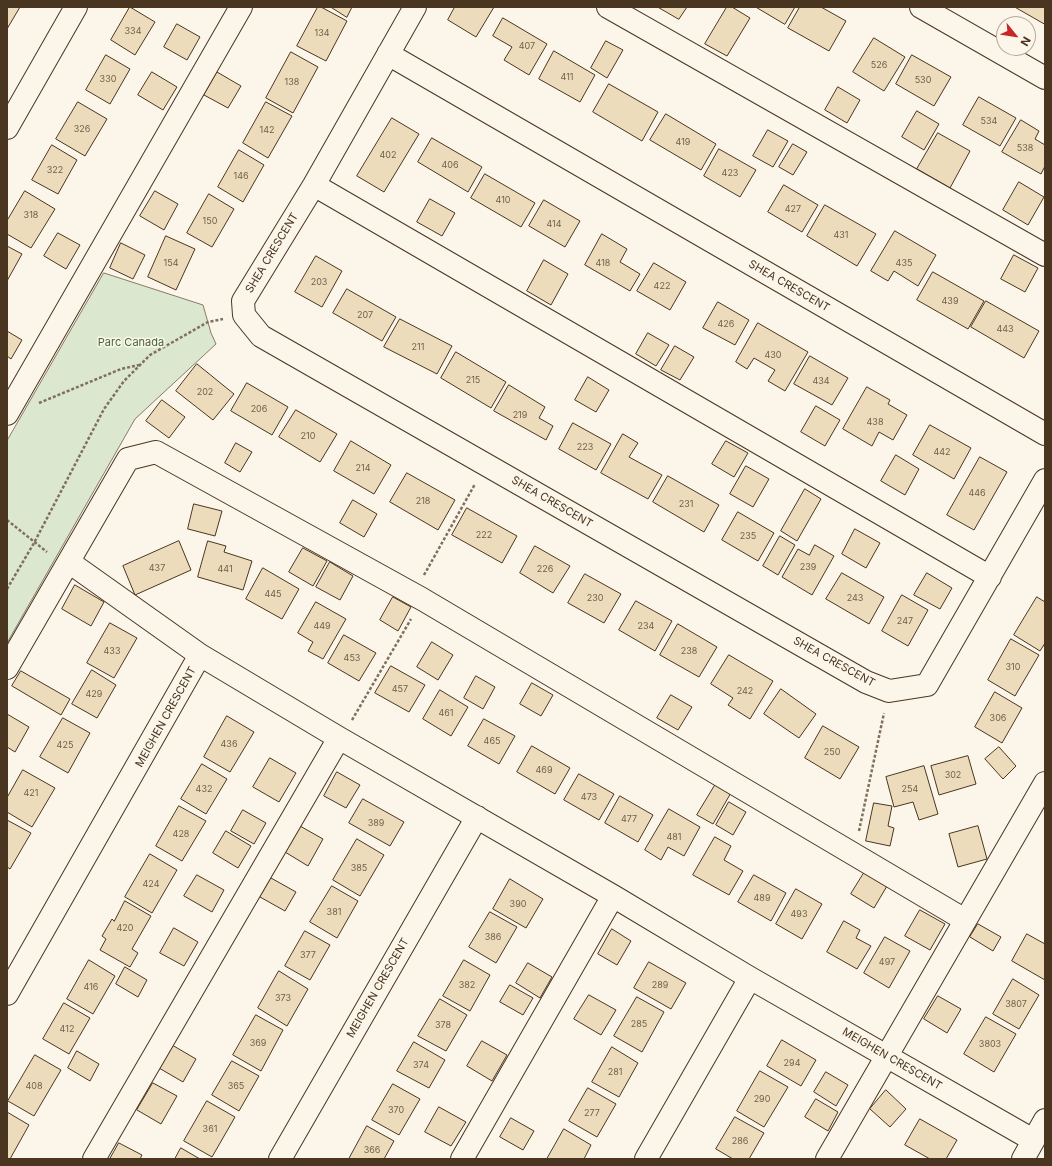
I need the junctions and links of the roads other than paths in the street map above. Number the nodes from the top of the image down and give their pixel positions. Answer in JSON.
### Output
{"nodes":[{"id":1,"x":76,"y":7,"type":"edge"},
{"id":2,"x":241,"y":7,"type":"edge"},
{"id":3,"x":415,"y":7,"type":"edge"},
{"id":4,"x":608,"y":7,"type":"edge"},
{"id":5,"x":921,"y":7,"type":"edge"},
{"id":6,"x":388,"y":54,"type":"junction"},
{"id":7,"x":1045,"y":78,"type":"edge"},
{"id":8,"x":7,"y":128,"type":"edge"},
{"id":9,"x":314,"y":185,"type":"junction"},
{"id":10,"x":1045,"y":255,"type":"edge"},
{"id":11,"x":8,"y":412,"type":"edge"},
{"id":12,"x":1045,"y":434,"type":"edge"},
{"id":13,"x":1045,"y":480,"type":"edge"},
{"id":14,"x":69,"y":562,"type":"junction"},
{"id":15,"x":990,"y":577,"type":"junction"},
{"id":16,"x":200,"y":655,"type":"junction"},
{"id":17,"x":7,"y":668,"type":"edge"},
{"id":18,"x":340,"y":738,"type":"junction"},
{"id":19,"x":1045,"y":783,"type":"edge"},
{"id":20,"x":477,"y":817,"type":"junction"},
{"id":21,"x":613,"y":896,"type":"junction"},
{"id":22,"x":965,"y":920,"type":"junction"},
{"id":23,"x":750,"y":978,"type":"junction"},
{"id":24,"x":7,"y":994,"type":"edge"},
{"id":25,"x":886,"y":1056,"type":"junction"},
{"id":26,"x":1045,"y":1120,"type":"edge"},
{"id":27,"x":1033,"y":1140,"type":"junction"},
{"id":28,"x":94,"y":1159,"type":"edge"},
{"id":29,"x":280,"y":1159,"type":"edge"},
{"id":30,"x":462,"y":1159,"type":"edge"},
{"id":31,"x":646,"y":1159,"type":"edge"},
{"id":32,"x":827,"y":1159,"type":"edge"},
{"id":33,"x":1023,"y":1159,"type":"edge"}],
"edges":[{"from":1,"to":8,"type":"street"},
{"from":2,"to":11,"type":"street"},
{"from":3,"to":6,"type":"street","name":"SHEA CRESCENT"},
{"from":4,"to":10,"type":"street"},
{"from":5,"to":7,"type":"street"},
{"from":6,"to":9,"type":"street","name":"SHEA CRESCENT"},
{"from":6,"to":12,"type":"street","name":"SHEA CRESCENT"},
{"from":9,"to":15,"type":"street"},
{"from":9,"to":15,"type":"street","name":"SHEA CRESCENT"},
{"from":13,"to":15,"type":"street","name":"SHEA CRESCENT"},
{"from":14,"to":16,"type":"street"},
{"from":14,"to":17,"type":"street"},
{"from":14,"to":22,"type":"street"},
{"from":16,"to":18,"type":"street","name":"MEIGHEN CRESCENT"},
{"from":16,"to":24,"type":"street","name":"MEIGHEN CRESCENT"},
{"from":18,"to":20,"type":"street","name":"MEIGHEN CRESCENT"},
{"from":18,"to":28,"type":"street"},
{"from":19,"to":22,"type":"street"},
{"from":20,"to":21,"type":"street","name":"MEIGHEN CRESCENT"},
{"from":20,"to":29,"type":"street","name":"MEIGHEN CRESCENT"},
{"from":21,"to":23,"type":"street","name":"MEIGHEN CRESCENT"},
{"from":21,"to":30,"type":"street"},
{"from":22,"to":25,"type":"street"},
{"from":23,"to":25,"type":"street","name":"MEIGHEN CRESCENT"},
{"from":23,"to":31,"type":"street"},
{"from":25,"to":27,"type":"street","name":"MEIGHEN CRESCENT"},
{"from":25,"to":32,"type":"street"},
{"from":26,"to":27,"type":"street"},
{"from":27,"to":33,"type":"street"}]}
